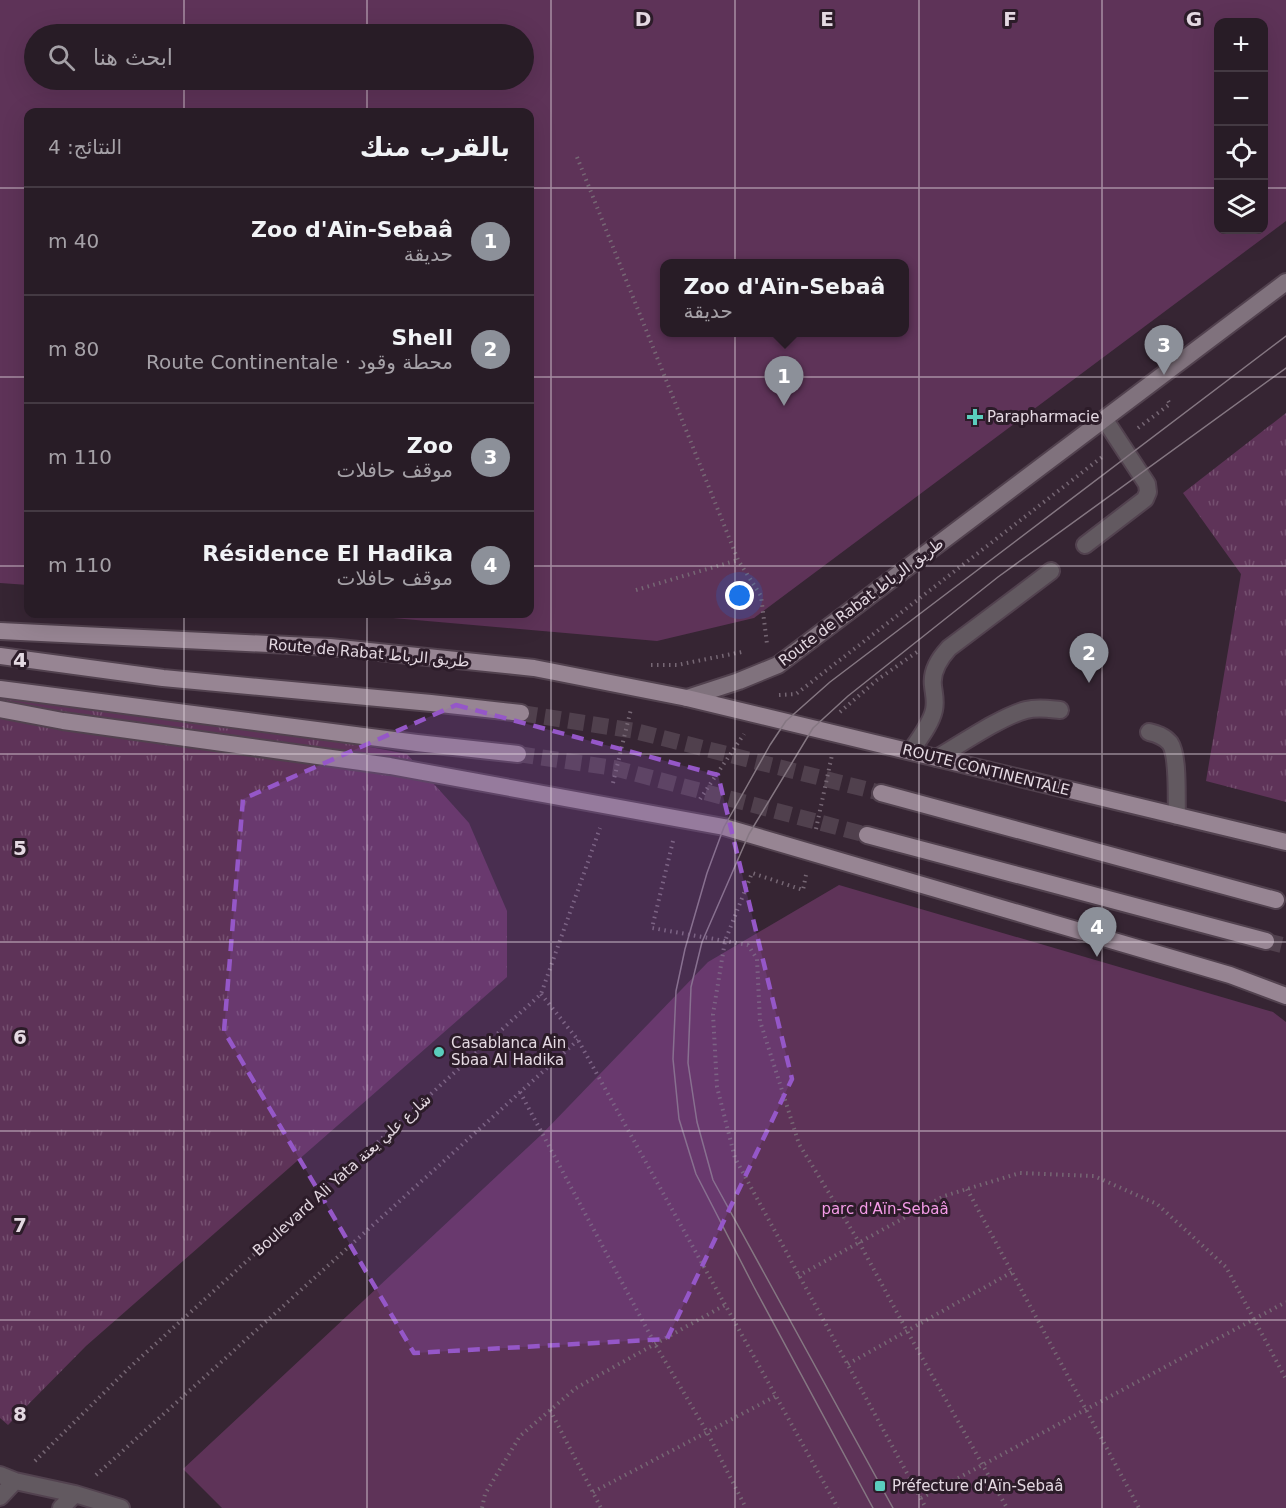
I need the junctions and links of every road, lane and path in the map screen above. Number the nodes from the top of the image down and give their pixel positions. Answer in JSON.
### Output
{"nodes":[{"id":1,"x":577,"y":158,"type":"dead end"},
{"id":2,"x":1286,"y":282,"type":"edge"},
{"id":3,"x":1155,"y":382,"type":"junction"},
{"id":4,"x":1105,"y":420,"type":"junction"},
{"id":5,"x":1120,"y":443,"type":"junction"},
{"id":6,"x":1085,"y":544,"type":"dead end"},
{"id":7,"x":738,"y":560,"type":"junction"},
{"id":8,"x":1051,"y":571,"type":"dead end"},
{"id":9,"x":636,"y":590,"type":"dead end"},
{"id":10,"x":0,"y":631,"type":"edge"},
{"id":11,"x":777,"y":640,"type":"dead end"},
{"id":12,"x":745,"y":652,"type":"dead end"},
{"id":13,"x":0,"y":656,"type":"edge"},
{"id":14,"x":636,"y":688,"type":"junction"},
{"id":15,"x":0,"y":689,"type":"edge"},
{"id":16,"x":796,"y":694,"type":"dead end"},
{"id":17,"x":687,"y":698,"type":"junction"},
{"id":18,"x":0,"y":709,"type":"edge"},
{"id":19,"x":1060,"y":711,"type":"dead end"},
{"id":20,"x":521,"y":713,"type":"tunnel mouth"},
{"id":21,"x":1149,"y":732,"type":"dead end"},
{"id":22,"x":911,"y":751,"type":"junction"},
{"id":23,"x":518,"y":754,"type":"tunnel mouth"},
{"id":24,"x":937,"y":758,"type":"junction"},
{"id":25,"x":880,"y":793,"type":"tunnel mouth"},
{"id":26,"x":608,"y":805,"type":"junction"},
{"id":27,"x":1177,"y":816,"type":"junction"},
{"id":28,"x":867,"y":835,"type":"tunnel mouth"},
{"id":29,"x":1286,"y":842,"type":"edge"},
{"id":30,"x":812,"y":852,"type":"junction"},
{"id":31,"x":1276,"y":900,"type":"dead end"},
{"id":32,"x":725,"y":941,"type":"junction"},
{"id":33,"x":1266,"y":941,"type":"tunnel mouth"},
{"id":34,"x":542,"y":994,"type":"junction"},
{"id":35,"x":1286,"y":996,"type":"edge"},
{"id":36,"x":578,"y":1040,"type":"junction"},
{"id":37,"x":520,"y":1092,"type":"junction"},
{"id":38,"x":967,"y":1189,"type":"junction"},
{"id":39,"x":859,"y":1242,"type":"junction"},
{"id":40,"x":1012,"y":1272,"type":"junction"},
{"id":41,"x":798,"y":1276,"type":"junction"},
{"id":42,"x":1286,"y":1302,"type":"edge"},
{"id":43,"x":725,"y":1305,"type":"junction"},
{"id":44,"x":1254,"y":1319,"type":"junction"},
{"id":45,"x":906,"y":1331,"type":"junction"},
{"id":46,"x":655,"y":1344,"type":"junction"},
{"id":47,"x":848,"y":1364,"type":"junction"},
{"id":48,"x":1286,"y":1379,"type":"edge"},
{"id":49,"x":776,"y":1396,"type":"junction"},
{"id":50,"x":550,"y":1410,"type":"junction"},
{"id":51,"x":1086,"y":1410,"type":"junction"},
{"id":52,"x":707,"y":1432,"type":"junction"},
{"id":53,"x":983,"y":1465,"type":"junction"},
{"id":54,"x":7,"y":1478,"type":"edge"},
{"id":55,"x":593,"y":1492,"type":"junction"},
{"id":56,"x":75,"y":1494,"type":"junction"},
{"id":57,"x":0,"y":1497,"type":"edge"},
{"id":58,"x":921,"y":1498,"type":"junction"},
{"id":59,"x":60,"y":1508,"type":"edge"},
{"id":60,"x":121,"y":1508,"type":"edge"},
{"id":61,"x":482,"y":1508,"type":"edge"},
{"id":62,"x":601,"y":1508,"type":"edge"},
{"id":63,"x":746,"y":1508,"type":"edge"},
{"id":64,"x":838,"y":1508,"type":"edge"},
{"id":65,"x":926,"y":1508,"type":"edge"},
{"id":66,"x":1007,"y":1508,"type":"edge"},
{"id":67,"x":1139,"y":1508,"type":"edge"}],
"edges":[{"from":1,"to":7,"type":"path"},
{"from":2,"to":3,"type":"main road","name":"Route de Rabat طريق الرباط"},
{"from":3,"to":4,"type":"main road","name":"Route de Rabat طريق الرباط"},
{"from":3,"to":5,"type":"path"},
{"from":4,"to":5,"type":"street"},
{"from":4,"to":17,"type":"main road","name":"Route de Rabat طريق الرباط"},
{"from":5,"to":6,"type":"street"},
{"from":5,"to":16,"type":"path"},
{"from":7,"to":9,"type":"path"},
{"from":7,"to":11,"type":"path"},
{"from":8,"to":22,"type":"street"},
{"from":10,"to":14,"type":"main road","name":"Route de Rabat طريق الرباط"},
{"from":12,"to":14,"type":"path","name":"Boulevard Ali Yata شارع علي يعتة"},
{"from":13,"to":20,"type":"main road"},
{"from":14,"to":17,"type":"main road","name":"Route de Rabat طريق الرباط"},
{"from":14,"to":26,"type":"path","name":"Boulevard Ali Yata شارع علي يعتة"},
{"from":15,"to":23,"type":"main road"},
{"from":17,"to":22,"type":"main road","name":"ROUTE CONTINENTALE"},
{"from":18,"to":26,"type":"main road"},
{"from":19,"to":24,"type":"street"},
{"from":21,"to":27,"type":"street"},
{"from":22,"to":24,"type":"main road","name":"ROUTE CONTINENTALE"},
{"from":24,"to":27,"type":"main road","name":"ROUTE CONTINENTALE"},
{"from":25,"to":31,"type":"main road"},
{"from":26,"to":30,"type":"main road"},
{"from":26,"to":34,"type":"path","name":"Boulevard Ali Yata شارع علي يعتة"},
{"from":27,"to":29,"type":"main road","name":"ROUTE CONTINENTALE"},
{"from":28,"to":33,"type":"main road"},
{"from":30,"to":32,"type":"path"},
{"from":30,"to":35,"type":"main road"},
{"from":32,"to":39,"type":"path"},
{"from":32,"to":41,"type":"path"},
{"from":34,"to":36,"type":"path"},
{"from":34,"to":54,"type":"path","name":"Boulevard Ali Yata شارع علي يعتة"},
{"from":36,"to":37,"type":"path"},
{"from":36,"to":43,"type":"path"},
{"from":37,"to":46,"type":"path"},
{"from":37,"to":56,"type":"path"},
{"from":38,"to":39,"type":"path"},
{"from":38,"to":40,"type":"path"},
{"from":38,"to":44,"type":"path"},
{"from":39,"to":41,"type":"path"},
{"from":39,"to":45,"type":"path"},
{"from":40,"to":45,"type":"path"},
{"from":40,"to":51,"type":"path"},
{"from":41,"to":47,"type":"path"},
{"from":42,"to":44,"type":"path"},
{"from":43,"to":46,"type":"path"},
{"from":43,"to":49,"type":"path"},
{"from":44,"to":48,"type":"path"},
{"from":44,"to":51,"type":"path"},
{"from":45,"to":47,"type":"path"},
{"from":45,"to":53,"type":"path"},
{"from":46,"to":50,"type":"path"},
{"from":46,"to":52,"type":"path"},
{"from":47,"to":58,"type":"path"},
{"from":49,"to":52,"type":"path"},
{"from":49,"to":64,"type":"path"},
{"from":50,"to":55,"type":"path"},
{"from":50,"to":61,"type":"path"},
{"from":51,"to":53,"type":"path"},
{"from":51,"to":67,"type":"path"},
{"from":52,"to":55,"type":"path"},
{"from":52,"to":63,"type":"path"},
{"from":53,"to":58,"type":"path"},
{"from":53,"to":66,"type":"path"},
{"from":54,"to":56,"type":"street"},
{"from":54,"to":57,"type":"street"},
{"from":55,"to":62,"type":"path"},
{"from":56,"to":59,"type":"street"},
{"from":56,"to":60,"type":"street"},
{"from":58,"to":65,"type":"path"}]}
